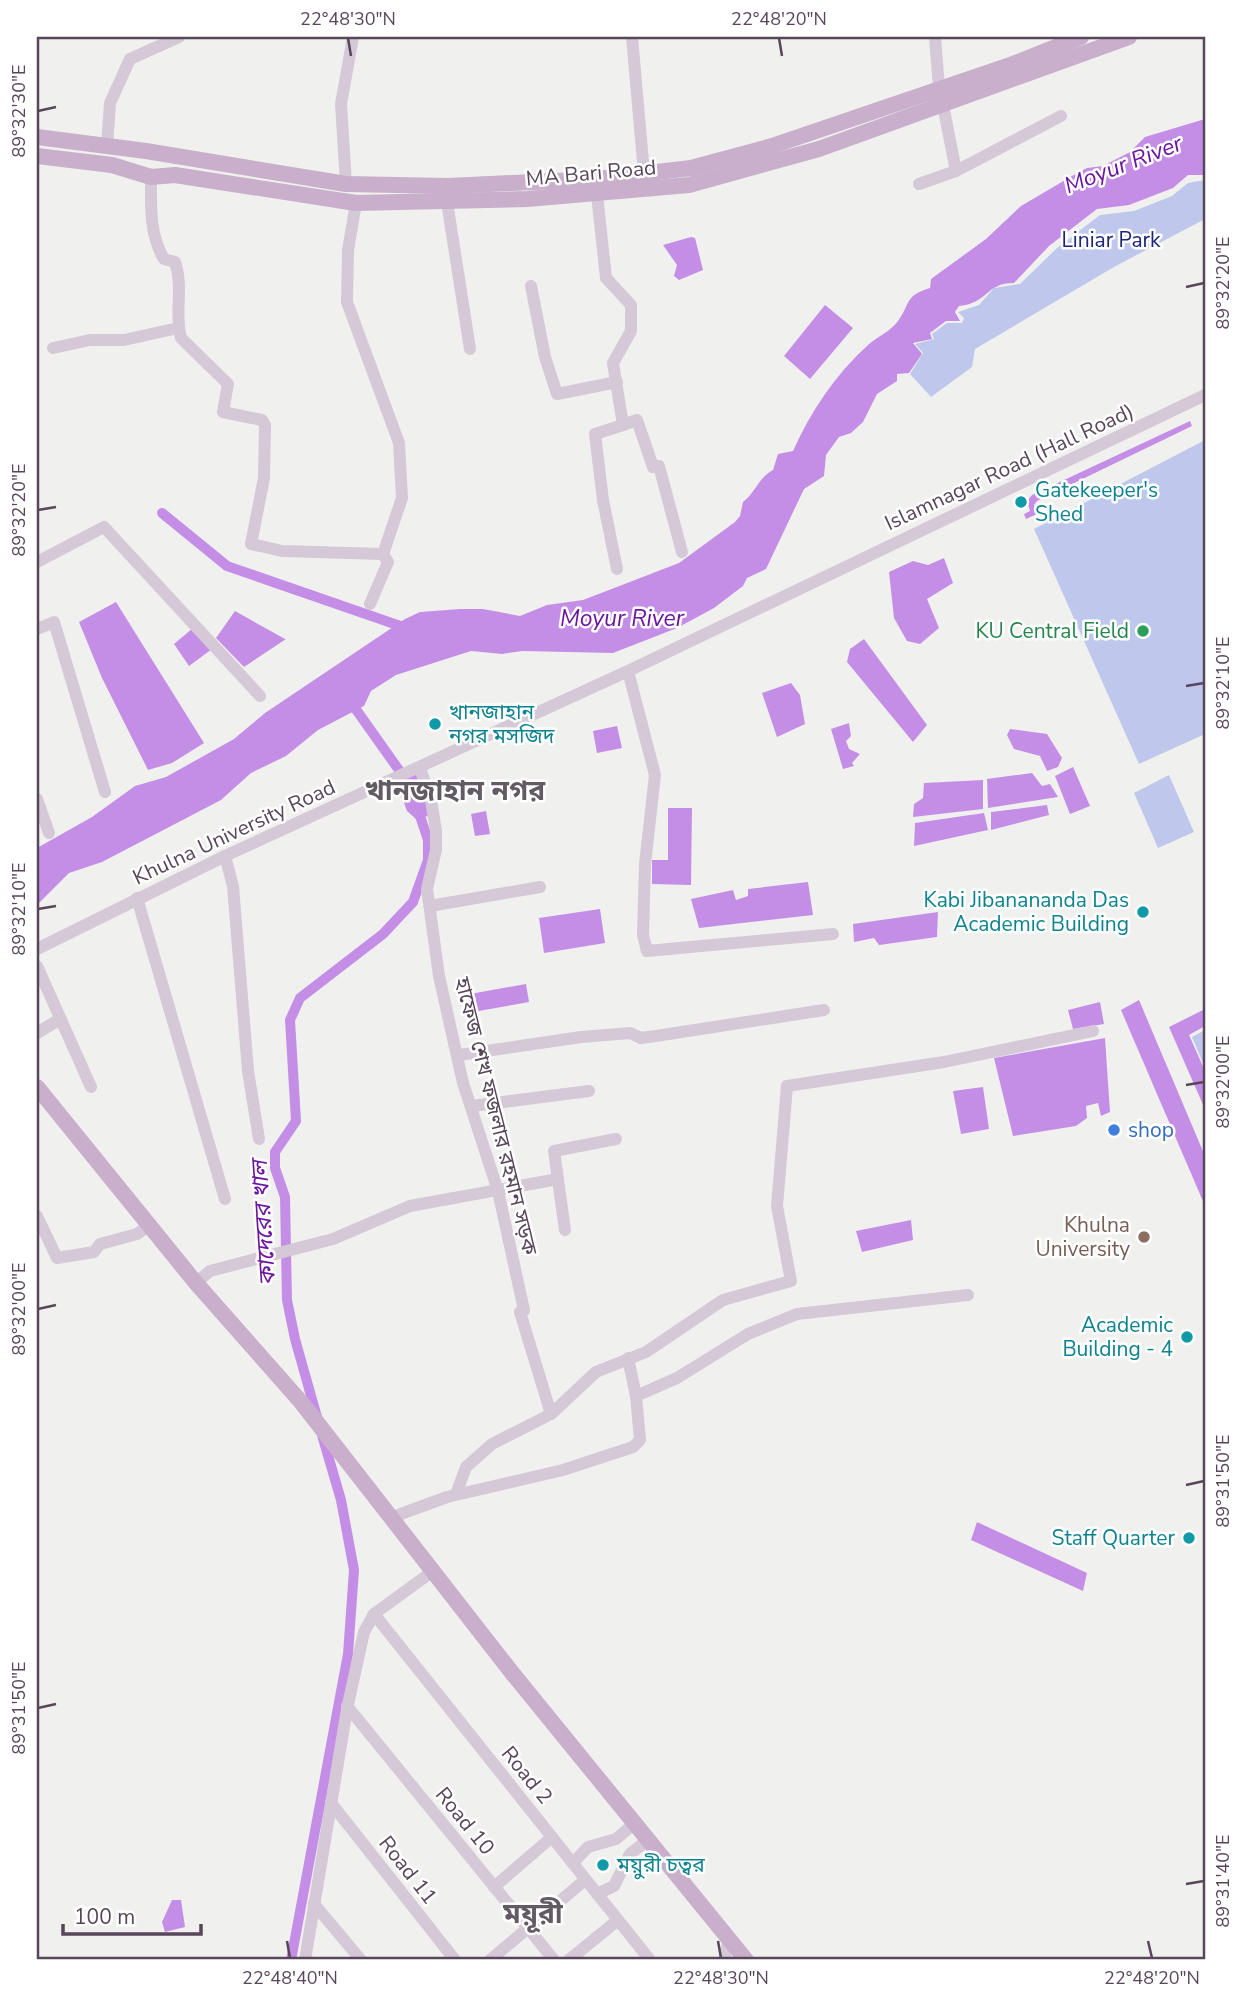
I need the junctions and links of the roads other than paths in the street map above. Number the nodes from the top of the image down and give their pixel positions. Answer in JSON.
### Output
{"nodes":[{"id":1,"x":179,"y":37,"type":"edge"},
{"id":2,"x":353,"y":37,"type":"edge"},
{"id":3,"x":632,"y":37,"type":"edge"},
{"id":4,"x":935,"y":37,"type":"edge"},
{"id":5,"x":1081,"y":37,"type":"edge"},
{"id":6,"x":1129,"y":37,"type":"edge"},
{"id":7,"x":162,"y":40,"type":"edge"},
{"id":8,"x":939,"y":88,"type":"junction"},
{"id":9,"x":943,"y":105,"type":"junction"},
{"id":10,"x":1061,"y":116,"type":"dead end"},
{"id":11,"x":37,"y":138,"type":"edge"},
{"id":12,"x":107,"y":146,"type":"junction"},
{"id":13,"x":37,"y":156,"type":"edge"},
{"id":14,"x":956,"y":171,"type":"junction"},
{"id":15,"x":644,"y":173,"type":"junction"},
{"id":16,"x":151,"y":177,"type":"junction"},
{"id":17,"x":346,"y":184,"type":"junction"},
{"id":18,"x":919,"y":184,"type":"dead end"},
{"id":19,"x":597,"y":195,"type":"junction"},
{"id":20,"x":447,"y":202,"type":"junction"},
{"id":21,"x":356,"y":203,"type":"junction"},
{"id":22,"x":531,"y":286,"type":"dead end"},
{"id":23,"x":178,"y":328,"type":"junction"},
{"id":24,"x":53,"y":348,"type":"dead end"},
{"id":25,"x":470,"y":349,"type":"dead end"},
{"id":26,"x":617,"y":382,"type":"junction"},
{"id":27,"x":1205,"y":395,"type":"edge"},
{"id":28,"x":623,"y":425,"type":"junction"},
{"id":29,"x":682,"y":552,"type":"dead end"},
{"id":30,"x":383,"y":554,"type":"junction"},
{"id":31,"x":37,"y":562,"type":"edge"},
{"id":32,"x":617,"y":569,"type":"dead end"},
{"id":33,"x":829,"y":574,"type":"joint"},
{"id":34,"x":370,"y":604,"type":"dead end"},
{"id":35,"x":37,"y":629,"type":"edge"},
{"id":36,"x":628,"y":671,"type":"junction"},
{"id":37,"x":260,"y":696,"type":"dead end"},
{"id":38,"x":420,"y":768,"type":"junction"},
{"id":39,"x":105,"y":792,"type":"dead end"},
{"id":40,"x":37,"y":799,"type":"edge"},
{"id":41,"x":48,"y":833,"type":"dead end"},
{"id":42,"x":225,"y":856,"type":"junction"},
{"id":43,"x":540,"y":887,"type":"dead end"},
{"id":44,"x":137,"y":898,"type":"junction"},
{"id":45,"x":430,"y":906,"type":"junction"},
{"id":46,"x":833,"y":934,"type":"dead end"},
{"id":47,"x":37,"y":949,"type":"edge"},
{"id":48,"x":37,"y":966,"type":"edge"},
{"id":49,"x":824,"y":1010,"type":"dead end"},
{"id":50,"x":60,"y":1019,"type":"junction"},
{"id":51,"x":1093,"y":1031,"type":"dead end"},
{"id":52,"x":37,"y":1033,"type":"edge"},
{"id":53,"x":459,"y":1055,"type":"junction"},
{"id":54,"x":37,"y":1087,"type":"edge"},
{"id":55,"x":91,"y":1087,"type":"dead end"},
{"id":56,"x":589,"y":1091,"type":"dead end"},
{"id":57,"x":472,"y":1106,"type":"junction"},
{"id":58,"x":259,"y":1139,"type":"dead end"},
{"id":59,"x":616,"y":1139,"type":"dead end"},
{"id":60,"x":558,"y":1179,"type":"junction"},
{"id":61,"x":498,"y":1191,"type":"junction"},
{"id":62,"x":225,"y":1199,"type":"dead end"},
{"id":63,"x":37,"y":1216,"type":"edge"},
{"id":64,"x":151,"y":1224,"type":"junction"},
{"id":65,"x":565,"y":1230,"type":"dead end"},
{"id":66,"x":197,"y":1283,"type":"junction"},
{"id":67,"x":968,"y":1295,"type":"dead end"},
{"id":68,"x":628,"y":1358,"type":"junction"},
{"id":69,"x":636,"y":1396,"type":"junction"},
{"id":70,"x":551,"y":1414,"type":"junction"},
{"id":71,"x":456,"y":1494,"type":"junction"},
{"id":72,"x":390,"y":1518,"type":"junction"},
{"id":73,"x":433,"y":1571,"type":"junction"},
{"id":74,"x":374,"y":1614,"type":"junction"},
{"id":75,"x":347,"y":1706,"type":"junction"},
{"id":76,"x":331,"y":1803,"type":"junction"},
{"id":77,"x":635,"y":1823,"type":"junction"},
{"id":78,"x":552,"y":1837,"type":"junction"},
{"id":79,"x":649,"y":1839,"type":"junction"},
{"id":80,"x":573,"y":1864,"type":"junction"},
{"id":81,"x":585,"y":1880,"type":"junction"},
{"id":82,"x":494,"y":1887,"type":"junction"},
{"id":83,"x":597,"y":1894,"type":"junction"},
{"id":84,"x":314,"y":1903,"type":"junction"},
{"id":85,"x":618,"y":1920,"type":"junction"},
{"id":86,"x":528,"y":1929,"type":"junction"},
{"id":87,"x":729,"y":1940,"type":"junction"},
{"id":88,"x":305,"y":1960,"type":"edge"},
{"id":89,"x":361,"y":1960,"type":"edge"},
{"id":90,"x":455,"y":1960,"type":"edge"},
{"id":91,"x":490,"y":1960,"type":"edge"},
{"id":92,"x":554,"y":1960,"type":"edge"},
{"id":93,"x":569,"y":1960,"type":"edge"},
{"id":94,"x":650,"y":1960,"type":"edge"},
{"id":95,"x":724,"y":1960,"type":"edge"},
{"id":96,"x":746,"y":1960,"type":"edge"}],
"edges":[{"from":1,"to":7,"type":"street"},
{"from":2,"to":17,"type":"street"},
{"from":3,"to":15,"type":"street"},
{"from":4,"to":8,"type":"street"},
{"from":5,"to":8,"type":"main road","name":"MA Bari Road"},
{"from":6,"to":9,"type":"main road","name":"MA Bari Road"},
{"from":7,"to":12,"type":"street"},
{"from":8,"to":15,"type":"main road","name":"MA Bari Road"},
{"from":9,"to":14,"type":"street"},
{"from":9,"to":19,"type":"main road","name":"MA Bari Road"},
{"from":10,"to":14,"type":"street"},
{"from":11,"to":12,"type":"main road","name":"MA Bari Road"},
{"from":12,"to":17,"type":"main road","name":"MA Bari Road"},
{"from":13,"to":16,"type":"main road","name":"MA Bari Road"},
{"from":14,"to":18,"type":"street"},
{"from":15,"to":17,"type":"main road","name":"MA Bari Road"},
{"from":16,"to":21,"type":"main road","name":"MA Bari Road"},
{"from":16,"to":23,"type":"street"},
{"from":19,"to":20,"type":"main road","name":"MA Bari Road"},
{"from":19,"to":26,"type":"street"},
{"from":20,"to":21,"type":"main road","name":"MA Bari Road"},
{"from":20,"to":25,"type":"street"},
{"from":21,"to":30,"type":"street"},
{"from":22,"to":26,"type":"street"},
{"from":23,"to":24,"type":"street"},
{"from":23,"to":30,"type":"street"},
{"from":26,"to":28,"type":"street"},
{"from":27,"to":33,"type":"street","name":"Islamnagar Road (Hall Road)"},
{"from":28,"to":29,"type":"street"},
{"from":28,"to":32,"type":"street"},
{"from":30,"to":34,"type":"street"},
{"from":31,"to":37,"type":"street"},
{"from":33,"to":36,"type":"street","name":"Khulna University Road"},
{"from":35,"to":39,"type":"street"},
{"from":36,"to":38,"type":"street","name":"Khulna University Road"},
{"from":36,"to":46,"type":"street"},
{"from":38,"to":42,"type":"street","name":"Khulna University Road"},
{"from":38,"to":45,"type":"street","name":"হাফেজ শেখ ফজলার রহমান সড়ক"},
{"from":40,"to":41,"type":"street"},
{"from":42,"to":44,"type":"street","name":"Khulna University Road"},
{"from":42,"to":58,"type":"street"},
{"from":43,"to":45,"type":"street"},
{"from":44,"to":47,"type":"street","name":"Khulna University Road"},
{"from":44,"to":62,"type":"street"},
{"from":45,"to":53,"type":"street","name":"হাফেজ শেখ ফজলার রহমান সড়ক"},
{"from":48,"to":50,"type":"street"},
{"from":49,"to":53,"type":"street"},
{"from":50,"to":52,"type":"street"},
{"from":50,"to":55,"type":"street"},
{"from":51,"to":68,"type":"street"},
{"from":53,"to":57,"type":"street","name":"হাফেজ শেখ ফজলার রহমান সড়ক"},
{"from":54,"to":64,"type":"main road"},
{"from":56,"to":57,"type":"street"},
{"from":57,"to":61,"type":"street","name":"হাফেজ শেখ ফজলার রহমান সড়ক"},
{"from":59,"to":60,"type":"street"},
{"from":60,"to":61,"type":"street"},
{"from":60,"to":65,"type":"street"},
{"from":61,"to":66,"type":"street"},
{"from":61,"to":70,"type":"street","name":"হাফেজ শেখ ফজলার রহমান সড়ক"},
{"from":63,"to":64,"type":"street"},
{"from":64,"to":66,"type":"main road"},
{"from":66,"to":72,"type":"main road"},
{"from":67,"to":69,"type":"street"},
{"from":68,"to":69,"type":"street"},
{"from":68,"to":70,"type":"street"},
{"from":69,"to":71,"type":"street"},
{"from":70,"to":71,"type":"street"},
{"from":71,"to":72,"type":"street"},
{"from":72,"to":73,"type":"main road"},
{"from":73,"to":74,"type":"street"},
{"from":73,"to":77,"type":"main road"},
{"from":74,"to":75,"type":"street"},
{"from":74,"to":78,"type":"street","name":"Road 2"},
{"from":75,"to":76,"type":"street"},
{"from":75,"to":82,"type":"street","name":"Road 10"},
{"from":76,"to":84,"type":"street"},
{"from":76,"to":90,"type":"street","name":"Road 11"},
{"from":77,"to":79,"type":"main road"},
{"from":77,"to":80,"type":"street"},
{"from":78,"to":80,"type":"street","name":"Road 2"},
{"from":78,"to":82,"type":"street"},
{"from":79,"to":83,"type":"street"},
{"from":79,"to":87,"type":"main road"},
{"from":80,"to":81,"type":"street","name":"Road 2"},
{"from":81,"to":83,"type":"street","name":"Road 2"},
{"from":81,"to":86,"type":"street"},
{"from":82,"to":86,"type":"street","name":"Road 10"},
{"from":83,"to":85,"type":"street","name":"Road 2"},
{"from":84,"to":88,"type":"street"},
{"from":84,"to":89,"type":"street"},
{"from":85,"to":93,"type":"street"},
{"from":85,"to":94,"type":"street","name":"Road 2"},
{"from":86,"to":91,"type":"street"},
{"from":86,"to":92,"type":"street","name":"Road 10"},
{"from":87,"to":95,"type":"street"},
{"from":87,"to":96,"type":"main road"}]}
